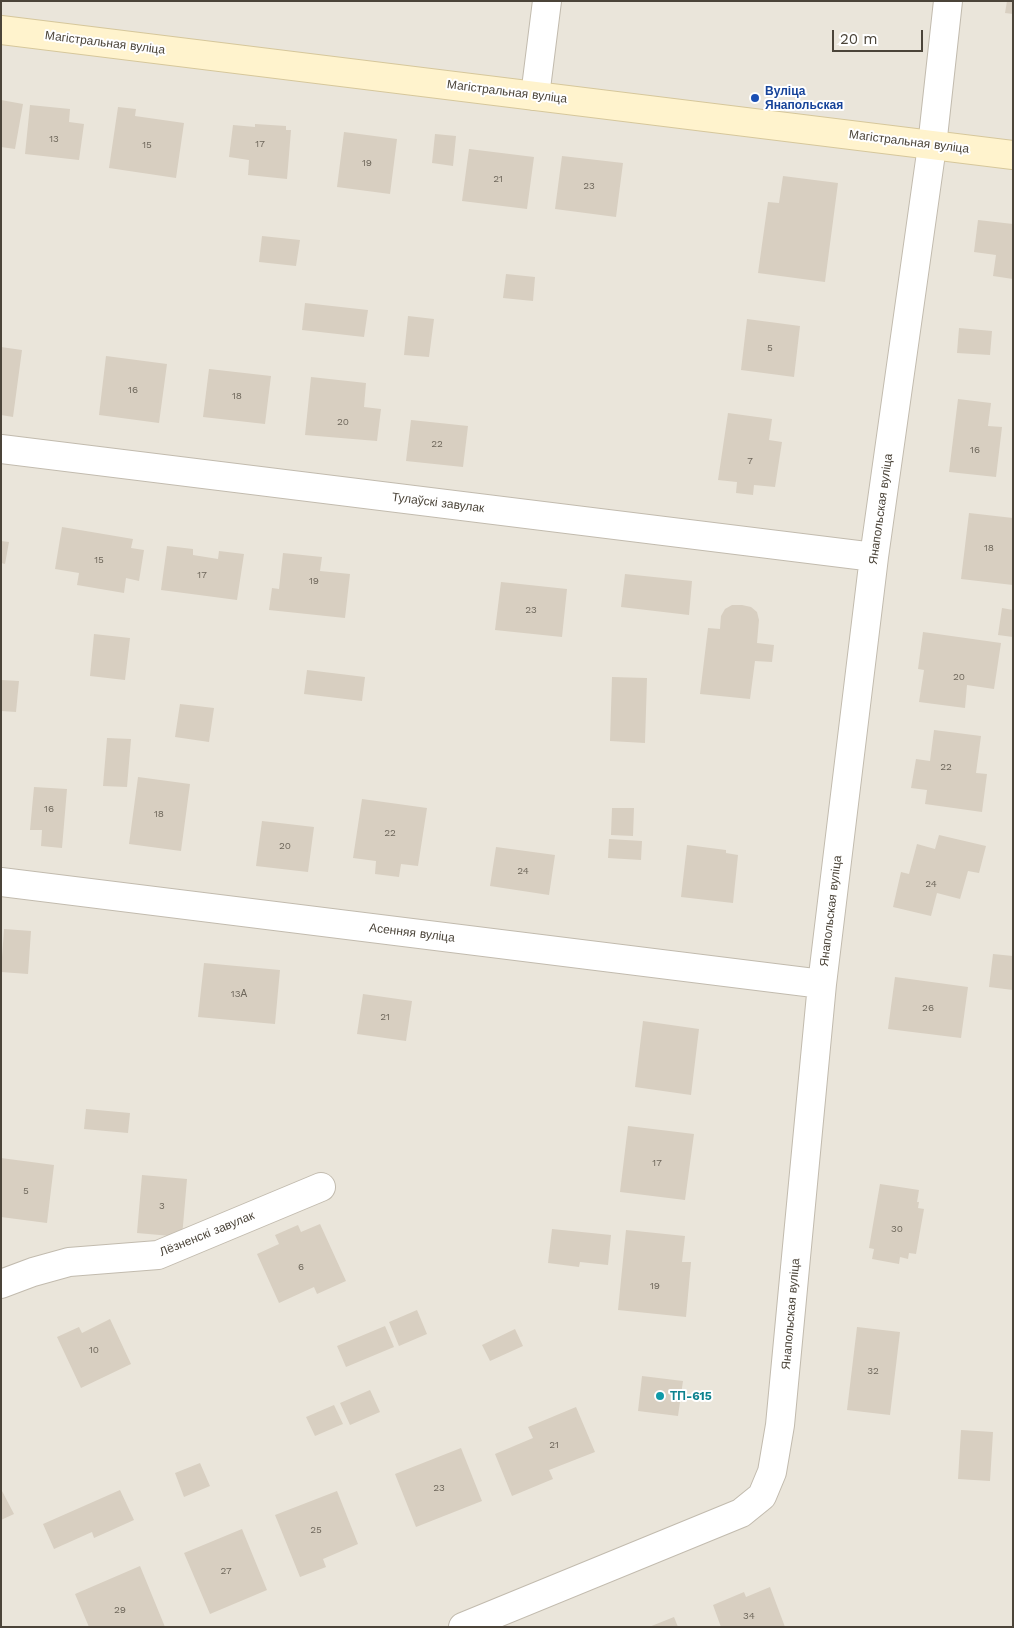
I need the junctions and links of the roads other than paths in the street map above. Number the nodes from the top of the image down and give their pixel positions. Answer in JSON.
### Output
{"nodes":[{"id":1,"x":547,"y":1,"type":"edge"},
{"id":2,"x":948,"y":1,"type":"edge"},
{"id":3,"x":1,"y":30,"type":"edge"},
{"id":4,"x":535,"y":96,"type":"junction"},
{"id":5,"x":932,"y":146,"type":"junction"},
{"id":6,"x":1013,"y":156,"type":"edge"},
{"id":7,"x":1,"y":449,"type":"edge"},
{"id":8,"x":874,"y":557,"type":"junction"},
{"id":9,"x":1,"y":882,"type":"edge"},
{"id":10,"x":822,"y":984,"type":"junction"},
{"id":11,"x":321,"y":1187,"type":"dead end"},
{"id":12,"x":1,"y":1284,"type":"edge"},
{"id":13,"x":463,"y":1627,"type":"edge"}],
"edges":[{"from":1,"to":4,"type":"street"},
{"from":2,"to":5,"type":"street","name":"Янапольская вуліца"},
{"from":3,"to":4,"type":"street","name":"Магістральная вуліца"},
{"from":4,"to":5,"type":"street","name":"Магістральная вуліца"},
{"from":5,"to":6,"type":"street","name":"Магістральная вуліца"},
{"from":5,"to":8,"type":"street","name":"Янапольская вуліца"},
{"from":7,"to":8,"type":"street","name":"Тулаўскі завулак"},
{"from":8,"to":10,"type":"street","name":"Янапольская вуліца"},
{"from":9,"to":10,"type":"street","name":"Асенняя вуліца"},
{"from":10,"to":13,"type":"street","name":"Янапольская вуліца"},
{"from":11,"to":12,"type":"street","name":"Лёзненскі завулак"}]}
